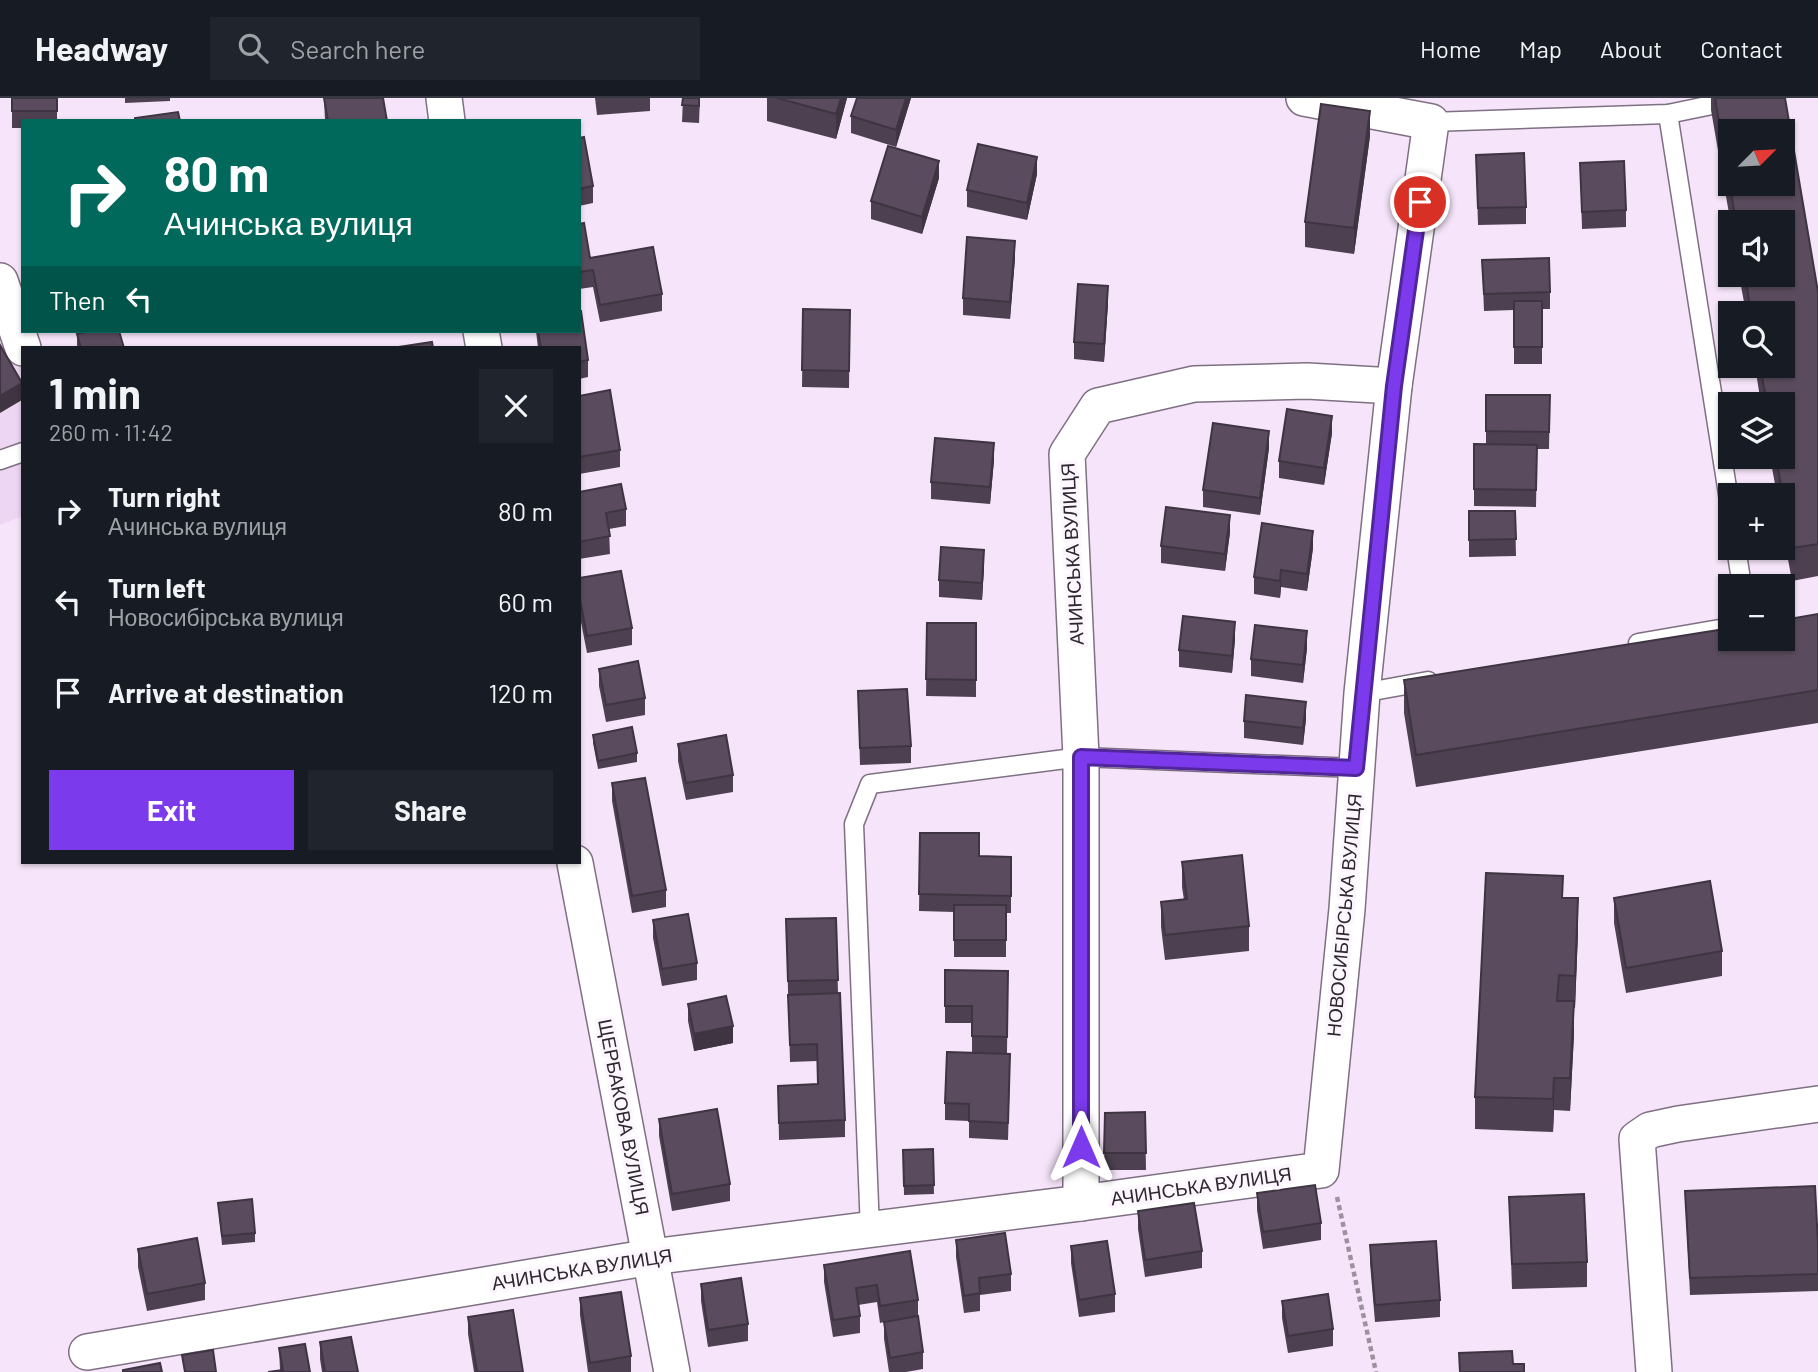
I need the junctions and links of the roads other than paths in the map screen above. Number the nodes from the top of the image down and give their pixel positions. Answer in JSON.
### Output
{"nodes":[{"id":1,"x":444,"y":98,"type":"edge"},
{"id":2,"x":1304,"y":98,"type":"edge"},
{"id":3,"x":1746,"y":98,"type":"edge"},
{"id":4,"x":1668,"y":114,"type":"junction"},
{"id":5,"x":447,"y":119,"type":"edge"},
{"id":6,"x":1431,"y":122,"type":"junction"},
{"id":7,"x":0,"y":281,"type":"edge"},
{"id":8,"x":22,"y":346,"type":"edge"},
{"id":9,"x":1394,"y":386,"type":"junction"},
{"id":10,"x":21,"y":453,"type":"edge"},
{"id":11,"x":0,"y":460,"type":"edge"},
{"id":12,"x":1726,"y":483,"type":"edge"},
{"id":13,"x":1718,"y":628,"type":"edge"},
{"id":14,"x":1622,"y":646,"type":"edge"},
{"id":15,"x":1444,"y":678,"type":"edge"},
{"id":16,"x":1362,"y":693,"type":"junction"},
{"id":17,"x":1081,"y":757,"type":"junction"},
{"id":18,"x":1356,"y":768,"type":"junction"},
{"id":19,"x":575,"y":864,"type":"edge"},
{"id":20,"x":1818,"y":1104,"type":"edge"},
{"id":21,"x":1321,"y":1170,"type":"joint"},
{"id":22,"x":1081,"y":1203,"type":"junction"},
{"id":23,"x":870,"y":1230,"type":"junction"},
{"id":24,"x":650,"y":1257,"type":"junction"},
{"id":25,"x":89,"y":1362,"type":"edge"},
{"id":26,"x":672,"y":1372,"type":"edge"},
{"id":27,"x":1654,"y":1372,"type":"edge"}],
"edges":[{"from":1,"to":5,"type":"street"},
{"from":2,"to":6,"type":"street"},
{"from":3,"to":4,"type":"lane"},
{"from":4,"to":6,"type":"lane"},
{"from":4,"to":12,"type":"lane"},
{"from":6,"to":9,"type":"street","name":"НОВОСИБІРСЬКА ВУЛИЦЯ"},
{"from":7,"to":8,"type":"street"},
{"from":9,"to":16,"type":"street","name":"НОВОСИБІРСЬКА ВУЛИЦЯ"},
{"from":9,"to":17,"type":"street","name":"АЧИНСЬКА ВУЛИЦЯ"},
{"from":10,"to":11,"type":"lane"},
{"from":13,"to":14,"type":"lane"},
{"from":15,"to":16,"type":"lane"},
{"from":16,"to":18,"type":"street","name":"НОВОСИБІРСЬКА ВУЛИЦЯ"},
{"from":17,"to":18,"type":"lane"},
{"from":17,"to":22,"type":"street","name":"АЧИНСЬКА ВУЛИЦЯ"},
{"from":17,"to":23,"type":"lane"},
{"from":18,"to":21,"type":"street","name":"НОВОСИБІРСЬКА ВУЛИЦЯ"},
{"from":19,"to":24,"type":"street","name":"ЩЕРБАКОВА ВУЛИЦЯ"},
{"from":20,"to":27,"type":"street"},
{"from":21,"to":22,"type":"street","name":"АЧИНСЬКА ВУЛИЦЯ"},
{"from":22,"to":23,"type":"street","name":"АЧИНСЬКА ВУЛИЦЯ"},
{"from":23,"to":24,"type":"street","name":"АЧИНСЬКА ВУЛИЦЯ"},
{"from":24,"to":25,"type":"street","name":"АЧИНСЬКА ВУЛИЦЯ"},
{"from":24,"to":26,"type":"street","name":"ЩЕРБАКОВА ВУЛИЦЯ"}]}
